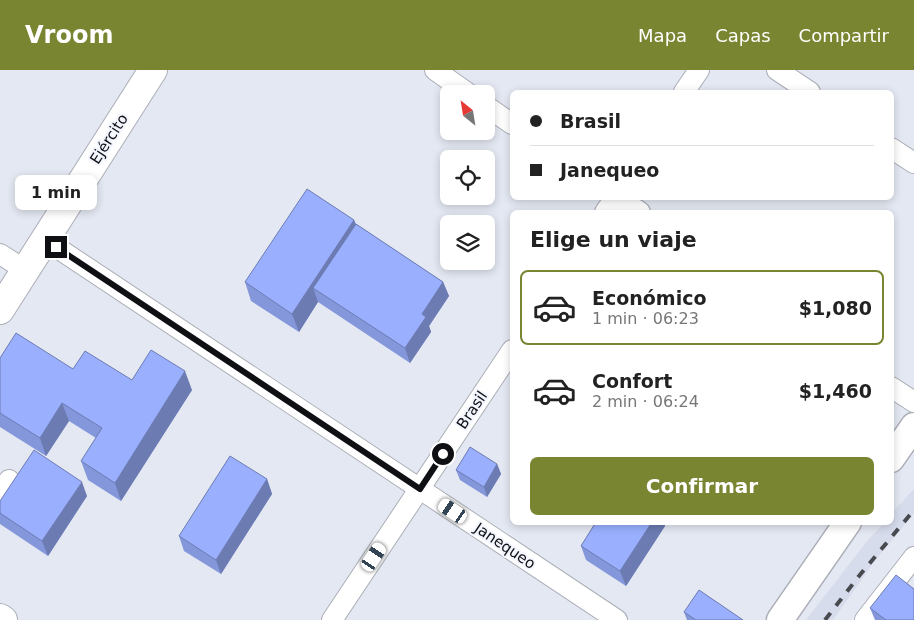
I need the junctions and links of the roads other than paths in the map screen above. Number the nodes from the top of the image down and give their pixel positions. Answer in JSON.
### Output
{"nodes":[{"id":1,"x":153,"y":70,"type":"edge"},
{"id":2,"x":435,"y":70,"type":"edge"},
{"id":3,"x":700,"y":70,"type":"edge"},
{"id":4,"x":776,"y":70,"type":"edge"},
{"id":5,"x":456,"y":85,"type":"edge"},
{"id":6,"x":685,"y":90,"type":"edge"},
{"id":7,"x":807,"y":90,"type":"edge"},
{"id":8,"x":495,"y":112,"type":"edge"},
{"id":9,"x":510,"y":123,"type":"edge"},
{"id":10,"x":894,"y":150,"type":"edge"},
{"id":11,"x":914,"y":164,"type":"edge"},
{"id":12,"x":622,"y":200,"type":"edge"},
{"id":13,"x":637,"y":210,"type":"edge"},
{"id":14,"x":44,"y":240,"type":"junction"},
{"id":15,"x":0,"y":254,"type":"edge"},
{"id":16,"x":25,"y":270,"type":"junction"},
{"id":17,"x":0,"y":310,"type":"edge"},
{"id":18,"x":510,"y":353,"type":"edge"},
{"id":19,"x":894,"y":389,"type":"edge"},
{"id":20,"x":914,"y":402,"type":"edge"},
{"id":21,"x":914,"y":426,"type":"edge"},
{"id":22,"x":894,"y":455,"type":"edge"},
{"id":23,"x":420,"y":489,"type":"junction"},
{"id":24,"x":846,"y":525,"type":"edge"},
{"id":25,"x":914,"y":556,"type":"edge"},
{"id":26,"x":332,"y":620,"type":"edge"},
{"id":27,"x":616,"y":620,"type":"edge"},
{"id":28,"x":780,"y":620,"type":"edge"},
{"id":29,"x":865,"y":620,"type":"edge"}],
"edges":[{"from":1,"to":14,"type":"main road","name":"Ejército"},
{"from":2,"to":5,"type":"street"},
{"from":3,"to":6,"type":"street"},
{"from":4,"to":7,"type":"street"},
{"from":8,"to":9,"type":"street"},
{"from":10,"to":11,"type":"street"},
{"from":12,"to":13,"type":"street"},
{"from":14,"to":16,"type":"main road","name":"Ejército"},
{"from":14,"to":23,"type":"street","name":"Janequeo"},
{"from":15,"to":16,"type":"street"},
{"from":16,"to":17,"type":"main road","name":"Ejército"},
{"from":18,"to":23,"type":"street","name":"Brasil"},
{"from":19,"to":20,"type":"street"},
{"from":21,"to":22,"type":"street"},
{"from":23,"to":26,"type":"street","name":"Brasil"},
{"from":23,"to":27,"type":"street","name":"Janequeo"},
{"from":24,"to":28,"type":"street"},
{"from":25,"to":29,"type":"street"}]}
